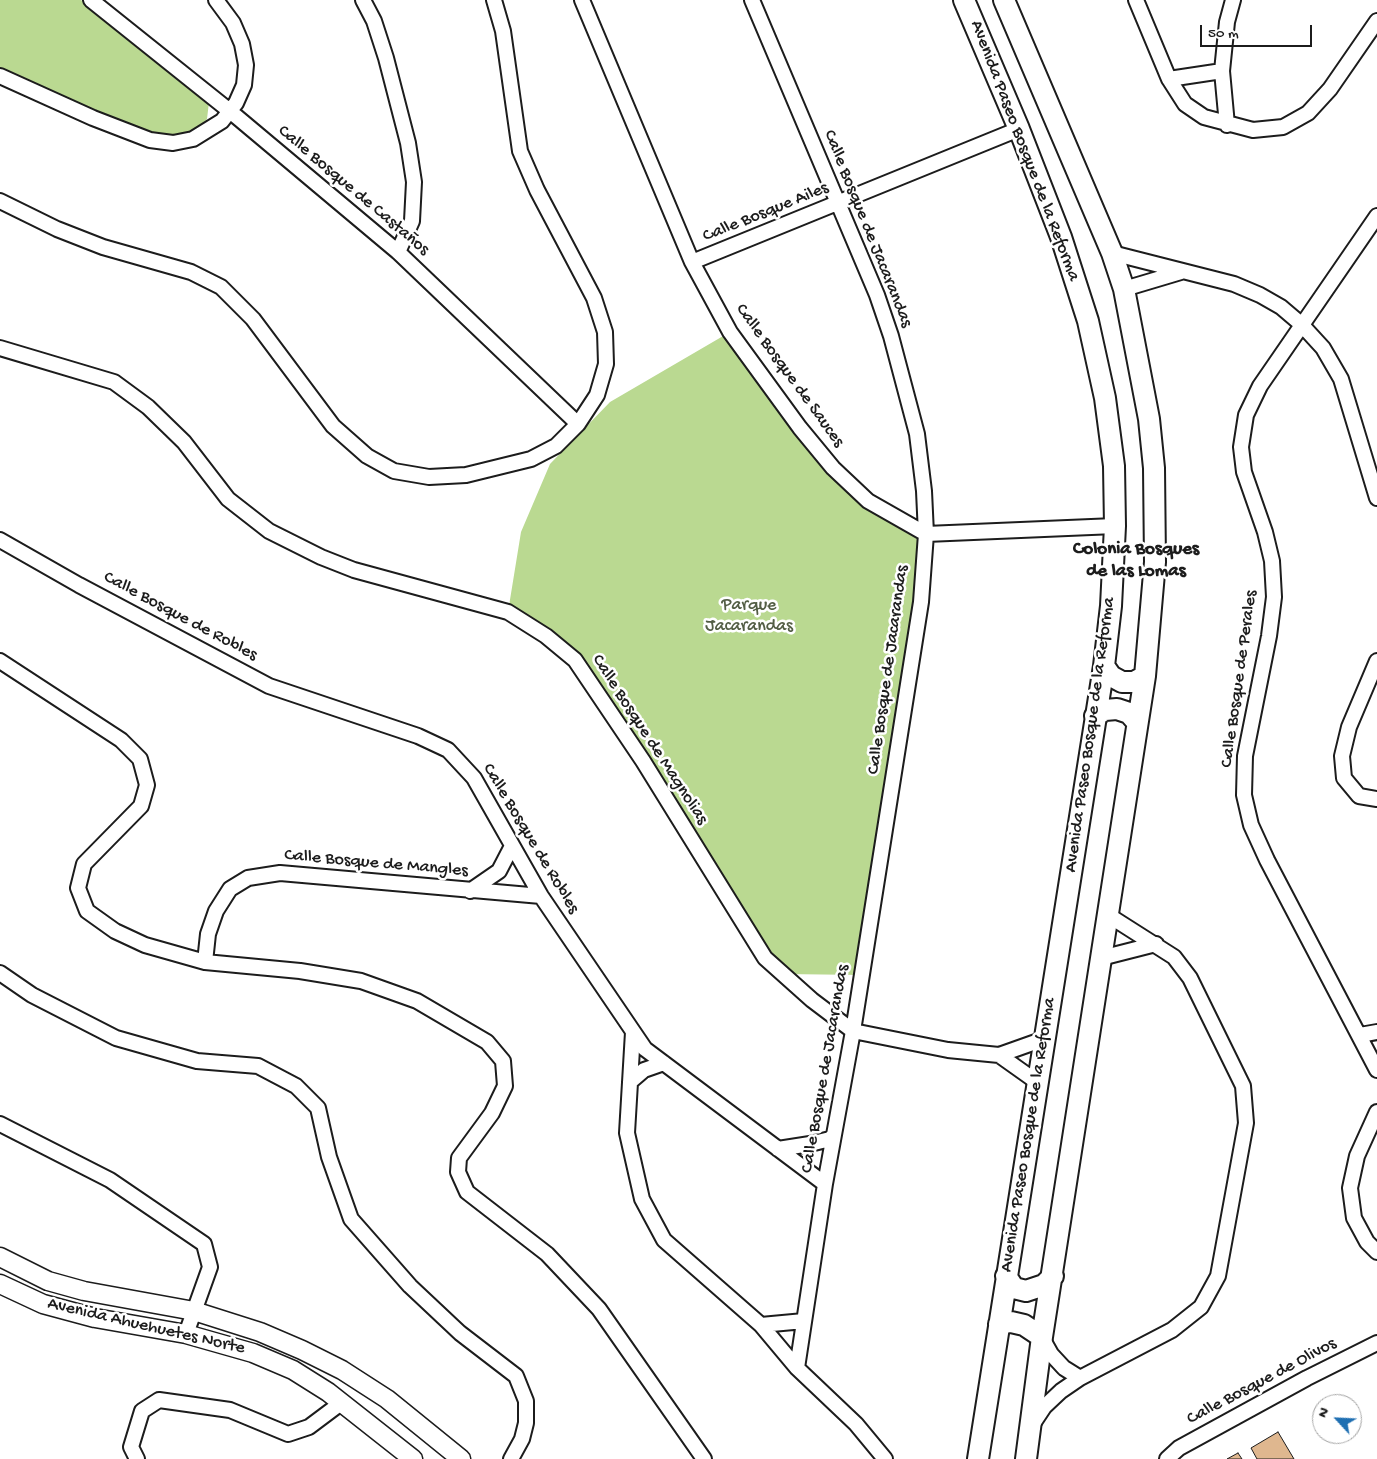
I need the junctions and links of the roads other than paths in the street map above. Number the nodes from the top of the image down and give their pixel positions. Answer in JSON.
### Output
{"nodes":[{"id":1,"x":91,"y":0,"type":"edge"},
{"id":2,"x":216,"y":0,"type":"edge"},
{"id":3,"x":362,"y":0,"type":"edge"},
{"id":4,"x":494,"y":0,"type":"edge"},
{"id":5,"x":582,"y":0,"type":"edge"},
{"id":6,"x":752,"y":0,"type":"edge"},
{"id":7,"x":964,"y":0,"type":"edge"},
{"id":8,"x":1004,"y":0,"type":"edge"},
{"id":9,"x":1136,"y":0,"type":"edge"},
{"id":10,"x":1233,"y":0,"type":"edge"},
{"id":11,"x":1377,"y":21,"type":"edge"},
{"id":12,"x":1222,"y":71,"type":"junction"},
{"id":13,"x":0,"y":76,"type":"edge"},
{"id":14,"x":1169,"y":79,"type":"junction"},
{"id":15,"x":230,"y":112,"type":"junction"},
{"id":16,"x":1228,"y":125,"type":"junction"},
{"id":17,"x":1019,"y":129,"type":"junction"},
{"id":18,"x":0,"y":201,"type":"edge"},
{"id":19,"x":838,"y":205,"type":"junction"},
{"id":20,"x":1377,"y":216,"type":"edge"},
{"id":21,"x":398,"y":252,"type":"junction"},
{"id":22,"x":1112,"y":253,"type":"junction"},
{"id":23,"x":692,"y":262,"type":"junction"},
{"id":24,"x":1182,"y":272,"type":"junction"},
{"id":25,"x":1124,"y":289,"type":"junction"},
{"id":26,"x":1301,"y":324,"type":"junction"},
{"id":27,"x":0,"y":348,"type":"edge"},
{"id":28,"x":578,"y":424,"type":"junction"},
{"id":29,"x":1377,"y":498,"type":"edge"},
{"id":30,"x":1115,"y":526,"type":"junction"},
{"id":31,"x":926,"y":534,"type":"junction"},
{"id":32,"x":0,"y":540,"type":"edge"},
{"id":33,"x":0,"y":661,"type":"edge"},
{"id":34,"x":1377,"y":661,"type":"edge"},
{"id":35,"x":1104,"y":666,"type":"junction"},
{"id":36,"x":1145,"y":676,"type":"junction"},
{"id":37,"x":1095,"y":716,"type":"junction"},
{"id":38,"x":1137,"y":722,"type":"junction"},
{"id":39,"x":1377,"y":799,"type":"edge"},
{"id":40,"x":512,"y":846,"type":"junction"},
{"id":41,"x":470,"y":890,"type":"junction"},
{"id":42,"x":540,"y":896,"type":"junction"},
{"id":43,"x":1108,"y":915,"type":"junction"},
{"id":44,"x":1156,"y":944,"type":"junction"},
{"id":45,"x":1101,"y":958,"type":"junction"},
{"id":46,"x":204,"y":962,"type":"junction"},
{"id":47,"x":0,"y":973,"type":"edge"},
{"id":48,"x":853,"y":1031,"type":"junction"},
{"id":49,"x":633,"y":1032,"type":"junction"},
{"id":50,"x":1377,"y":1032,"type":"edge"},
{"id":51,"x":1360,"y":1035,"type":"junction"},
{"id":52,"x":1044,"y":1039,"type":"junction"},
{"id":53,"x":999,"y":1055,"type":"junction"},
{"id":54,"x":664,"y":1063,"type":"junction"},
{"id":55,"x":1377,"y":1070,"type":"edge"},
{"id":56,"x":630,"y":1082,"type":"junction"},
{"id":57,"x":1037,"y":1082,"type":"junction"},
{"id":58,"x":1377,"y":1112,"type":"edge"},
{"id":59,"x":0,"y":1124,"type":"edge"},
{"id":60,"x":834,"y":1135,"type":"junction"},
{"id":61,"x":778,"y":1149,"type":"junction"},
{"id":62,"x":825,"y":1184,"type":"junction"},
{"id":63,"x":1377,"y":1252,"type":"edge"},
{"id":64,"x":0,"y":1257,"type":"edge"},
{"id":65,"x":1006,"y":1276,"type":"junction"},
{"id":66,"x":1053,"y":1276,"type":"junction"},
{"id":67,"x":0,"y":1284,"type":"edge"},
{"id":68,"x":194,"y":1311,"type":"junction"},
{"id":69,"x":804,"y":1321,"type":"junction"},
{"id":70,"x":761,"y":1324,"type":"junction"},
{"id":71,"x":999,"y":1324,"type":"junction"},
{"id":72,"x":186,"y":1334,"type":"junction"},
{"id":73,"x":1042,"y":1337,"type":"junction"},
{"id":74,"x":1377,"y":1343,"type":"edge"},
{"id":75,"x":797,"y":1368,"type":"junction"},
{"id":76,"x":1080,"y":1378,"type":"junction"},
{"id":77,"x":341,"y":1403,"type":"junction"},
{"id":78,"x":1031,"y":1426,"type":"junction"},
{"id":79,"x":137,"y":1459,"type":"edge"},
{"id":80,"x":414,"y":1459,"type":"edge"},
{"id":81,"x":461,"y":1459,"type":"edge"},
{"id":82,"x":511,"y":1459,"type":"edge"},
{"id":83,"x":704,"y":1459,"type":"edge"},
{"id":84,"x":885,"y":1459,"type":"edge"},
{"id":85,"x":978,"y":1459,"type":"edge"},
{"id":86,"x":1026,"y":1459,"type":"edge"},
{"id":87,"x":1167,"y":1459,"type":"edge"}],
"edges":[{"from":1,"to":15,"type":"street","name":"Calle Bosque de Castaños"},
{"from":2,"to":15,"type":"street"},
{"from":3,"to":21,"type":"street"},
{"from":4,"to":28,"type":"street"},
{"from":5,"to":23,"type":"street","name":"Calle Bosque de Sauces"},
{"from":6,"to":19,"type":"street","name":"Calle Bosque de Jacarandas"},
{"from":7,"to":17,"type":"main road","name":"Avenida Paseo Bosque de la Reforma"},
{"from":8,"to":22,"type":"main road","name":"Avenida Paseo Bosque de la Reforma"},
{"from":9,"to":14,"type":"street"},
{"from":10,"to":12,"type":"street"},
{"from":11,"to":16,"type":"street"},
{"from":12,"to":14,"type":"street"},
{"from":12,"to":16,"type":"street"},
{"from":13,"to":15,"type":"street"},
{"from":14,"to":16,"type":"street"},
{"from":15,"to":21,"type":"street","name":"Calle Bosque de Castaños"},
{"from":17,"to":19,"type":"street","name":"Calle Bosque Ailes"},
{"from":17,"to":30,"type":"main road","name":"Avenida Paseo Bosque de la Reforma"},
{"from":18,"to":28,"type":"street"},
{"from":19,"to":23,"type":"street","name":"Calle Bosque Ailes"},
{"from":19,"to":31,"type":"street","name":"Calle Bosque de Jacarandas"},
{"from":20,"to":26,"type":"street","name":"Calle Bosque de Perales"},
{"from":21,"to":28,"type":"street","name":"Calle Bosque de Castaños"},
{"from":22,"to":24,"type":"street"},
{"from":22,"to":25,"type":"main road","name":"Avenida Paseo Bosque de la Reforma"},
{"from":23,"to":31,"type":"street","name":"Calle Bosque de Sauces"},
{"from":24,"to":25,"type":"street"},
{"from":24,"to":26,"type":"street"},
{"from":25,"to":36,"type":"main road","name":"Avenida Paseo Bosque de la Reforma"},
{"from":26,"to":29,"type":"street"},
{"from":26,"to":51,"type":"street","name":"Calle Bosque de Perales"},
{"from":27,"to":48,"type":"street","name":"Calle Bosque de Magnolias"},
{"from":30,"to":31,"type":"street"},
{"from":30,"to":35,"type":"main road","name":"Avenida Paseo Bosque de la Reforma"},
{"from":31,"to":48,"type":"street","name":"Calle Bosque de Jacarandas"},
{"from":32,"to":40,"type":"street","name":"Calle Bosque de Robles"},
{"from":33,"to":46,"type":"street"},
{"from":34,"to":39,"type":"street"},
{"from":35,"to":36,"type":"main road"},
{"from":35,"to":37,"type":"main road","name":"Avenida Paseo Bosque de la Reforma"},
{"from":36,"to":38,"type":"main road","name":"Avenida Paseo Bosque de la Reforma"},
{"from":37,"to":38,"type":"main road"},
{"from":37,"to":52,"type":"main road","name":"Avenida Paseo Bosque de la Reforma"},
{"from":38,"to":43,"type":"main road","name":"Avenida Paseo Bosque de la Reforma"},
{"from":40,"to":41,"type":"street"},
{"from":40,"to":42,"type":"street","name":"Calle Bosque de Robles"},
{"from":41,"to":42,"type":"street","name":"Calle Bosque de Mangles"},
{"from":41,"to":46,"type":"street","name":"Calle Bosque de Mangles"},
{"from":42,"to":49,"type":"street","name":"Calle Bosque de Robles"},
{"from":43,"to":44,"type":"street"},
{"from":43,"to":45,"type":"main road","name":"Avenida Paseo Bosque de la Reforma"},
{"from":44,"to":45,"type":"street"},
{"from":44,"to":76,"type":"street"},
{"from":45,"to":66,"type":"main road","name":"Avenida Paseo Bosque de la Reforma"},
{"from":46,"to":83,"type":"street"},
{"from":47,"to":82,"type":"street"},
{"from":48,"to":53,"type":"street","name":"Calle Bosque de Magnolias"},
{"from":48,"to":60,"type":"street","name":"Calle Bosque de Jacarandas"},
{"from":49,"to":54,"type":"street","name":"Calle Bosque de Robles"},
{"from":49,"to":56,"type":"street"},
{"from":50,"to":51,"type":"street"},
{"from":51,"to":55,"type":"street","name":"Calle Bosque de Perales"},
{"from":52,"to":53,"type":"street","name":"Calle Bosque de Magnolias"},
{"from":52,"to":57,"type":"main road","name":"Avenida Paseo Bosque de la Reforma"},
{"from":53,"to":57,"type":"street","name":"Calle Bosque de Magnolias"},
{"from":54,"to":56,"type":"street"},
{"from":54,"to":61,"type":"street","name":"Calle Bosque de Robles"},
{"from":56,"to":70,"type":"street"},
{"from":57,"to":65,"type":"main road","name":"Avenida Paseo Bosque de la Reforma"},
{"from":58,"to":63,"type":"street"},
{"from":59,"to":68,"type":"street"},
{"from":60,"to":61,"type":"street"},
{"from":60,"to":62,"type":"street","name":"Calle Bosque de Jacarandas"},
{"from":61,"to":62,"type":"street","name":"Calle Bosque de Robles"},
{"from":62,"to":69,"type":"street","name":"Calle Bosque de Jacarandas"},
{"from":64,"to":68,"type":"street","name":"Avenida Ahuehuetes Norte"},
{"from":65,"to":66,"type":"main road"},
{"from":65,"to":71,"type":"main road","name":"Avenida Paseo Bosque de la Reforma"},
{"from":66,"to":73,"type":"main road","name":"Avenida Paseo Bosque de la Reforma"},
{"from":67,"to":72,"type":"street","name":"Avenida Ahuehuetes Norte"},
{"from":68,"to":72,"type":"street"},
{"from":68,"to":81,"type":"street","name":"Avenida Ahuehuetes Norte"},
{"from":69,"to":70,"type":"street"},
{"from":69,"to":75,"type":"street","name":"Calle Bosque de Jacarandas"},
{"from":70,"to":75,"type":"street"},
{"from":71,"to":73,"type":"main road"},
{"from":71,"to":85,"type":"main road","name":"Avenida Paseo Bosque de la Reforma"},
{"from":72,"to":77,"type":"street","name":"Avenida Ahuehuetes Norte"},
{"from":73,"to":76,"type":"street"},
{"from":73,"to":78,"type":"main road","name":"Avenida Paseo Bosque de la Reforma"},
{"from":74,"to":87,"type":"street","name":"Calle Bosque de Olivos"},
{"from":75,"to":84,"type":"street"},
{"from":76,"to":78,"type":"street"},
{"from":77,"to":79,"type":"street"},
{"from":77,"to":80,"type":"street","name":"Avenida Ahuehuetes Norte"},
{"from":78,"to":86,"type":"main road","name":"Avenida Paseo Bosque de la Reforma"}]}
